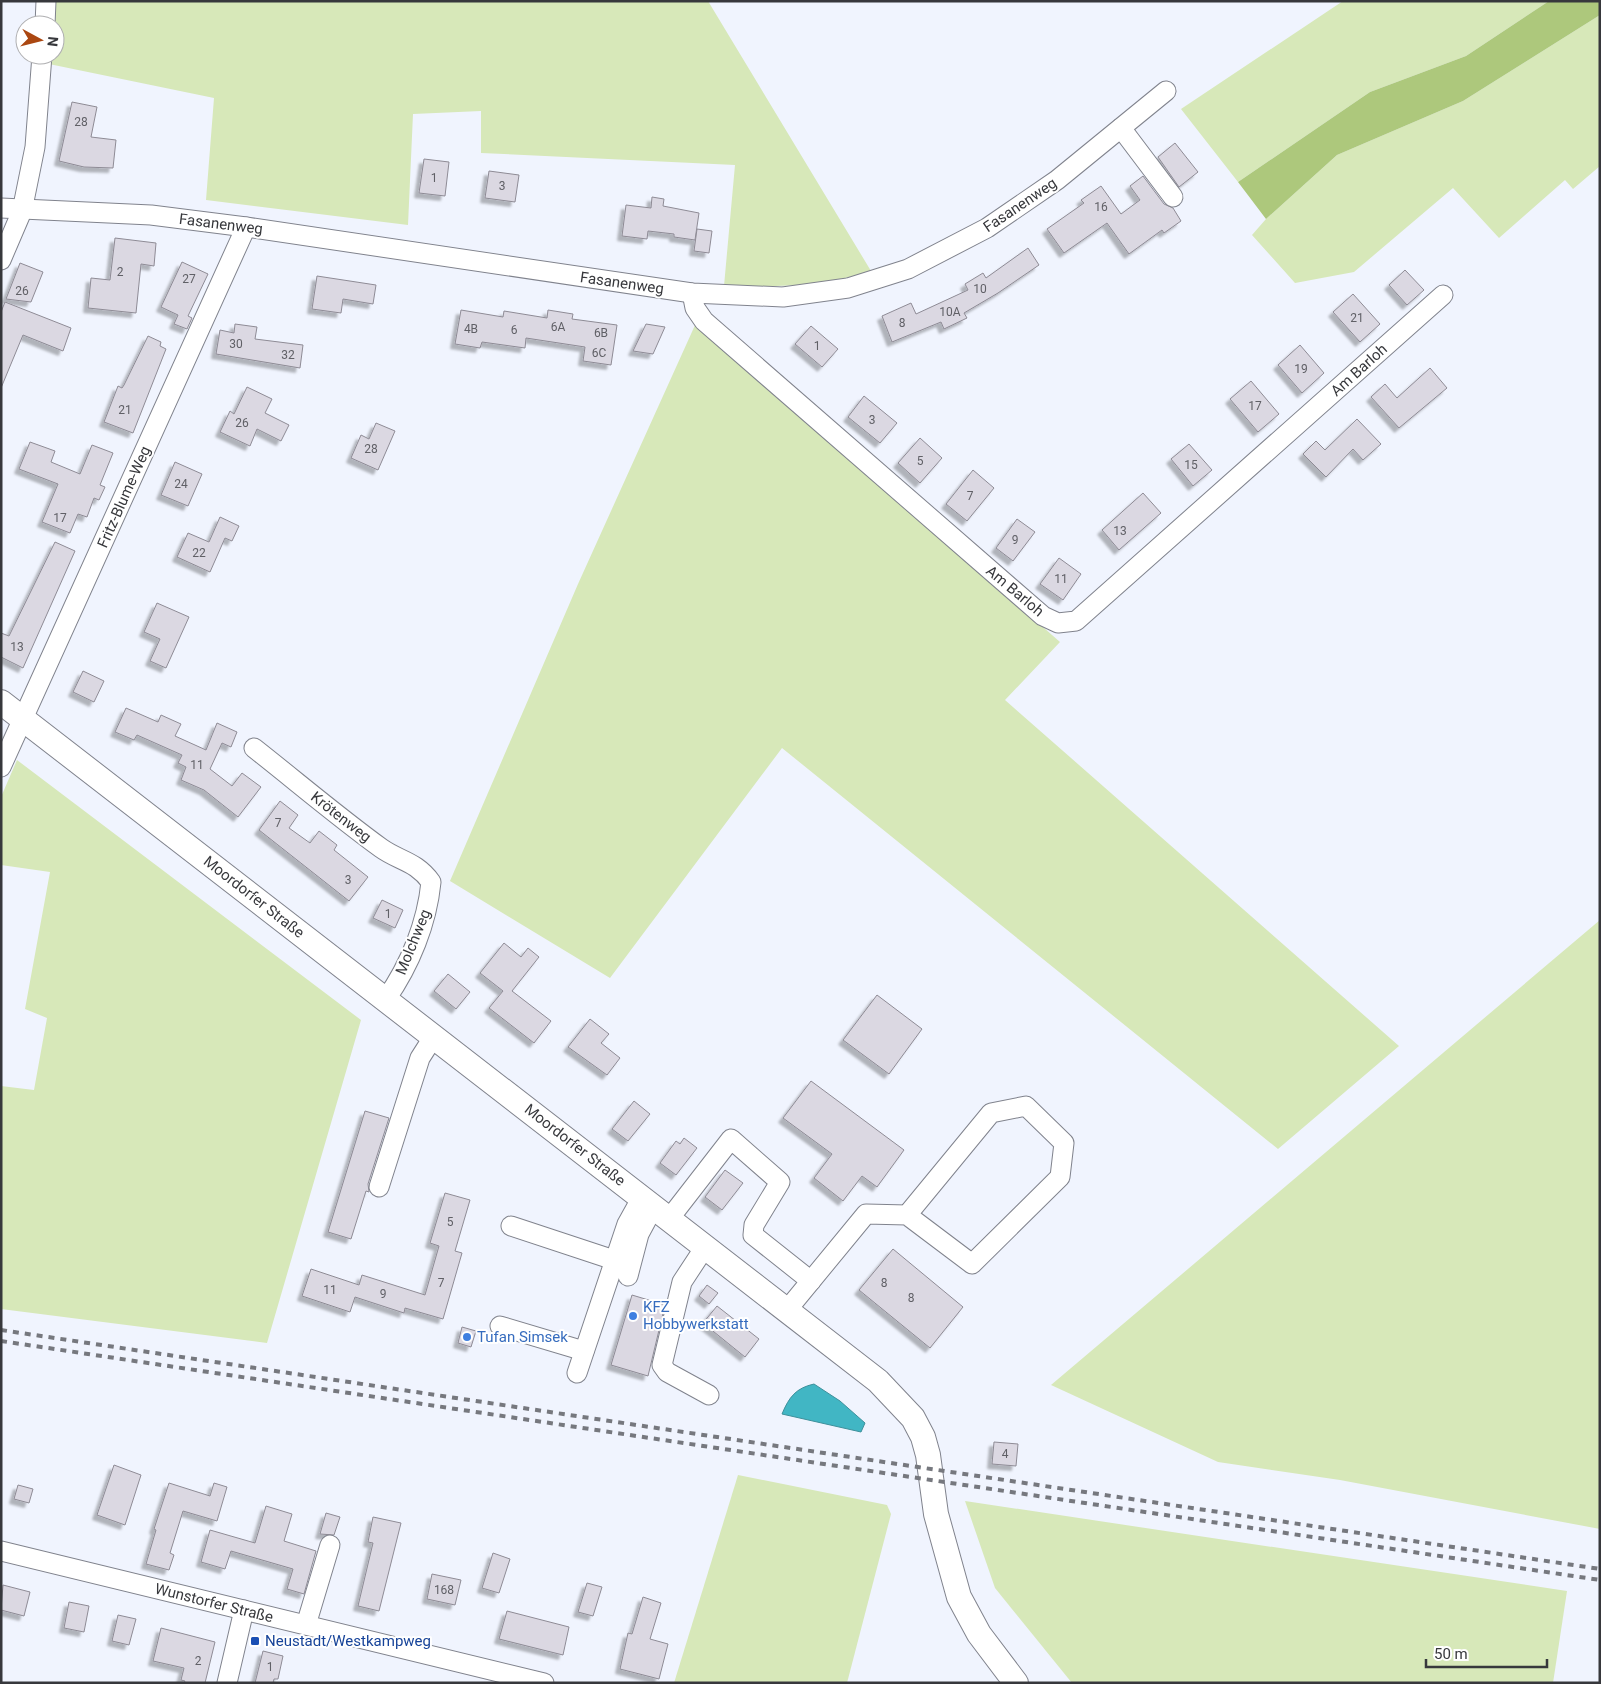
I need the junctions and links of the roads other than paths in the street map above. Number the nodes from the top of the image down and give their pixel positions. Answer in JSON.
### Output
{"nodes":[{"id":1,"x":46,"y":1,"type":"edge"},
{"id":2,"x":45,"y":15,"type":"edge"},
{"id":3,"x":41,"y":65,"type":"edge"},
{"id":4,"x":1166,"y":91,"type":"dead end"},
{"id":5,"x":1121,"y":128,"type":"junction"},
{"id":6,"x":1173,"y":197,"type":"dead end"},
{"id":7,"x":1,"y":208,"type":"edge"},
{"id":8,"x":22,"y":211,"type":"junction"},
{"id":9,"x":246,"y":227,"type":"junction"},
{"id":10,"x":1,"y":260,"type":"edge"},
{"id":11,"x":692,"y":293,"type":"junction"},
{"id":12,"x":1444,"y":295,"type":"dead end"},
{"id":13,"x":1,"y":702,"type":"edge"},
{"id":14,"x":23,"y":718,"type":"junction"},
{"id":15,"x":254,"y":748,"type":"dead end"},
{"id":16,"x":1,"y":767,"type":"edge"},
{"id":17,"x":430,"y":882,"type":"joint"},
{"id":18,"x":386,"y":999,"type":"junction"},
{"id":19,"x":434,"y":1036,"type":"junction"},
{"id":20,"x":379,"y":1188,"type":"dead end"},
{"id":21,"x":655,"y":1208,"type":"junction"},
{"id":22,"x":907,"y":1215,"type":"junction"},
{"id":23,"x":511,"y":1226,"type":"dead end"},
{"id":24,"x":705,"y":1247,"type":"junction"},
{"id":25,"x":614,"y":1260,"type":"junction"},
{"id":26,"x":628,"y":1276,"type":"dead end"},
{"id":27,"x":811,"y":1281,"type":"junction"},
{"id":28,"x":787,"y":1310,"type":"junction"},
{"id":29,"x":500,"y":1326,"type":"dead end"},
{"id":30,"x":584,"y":1351,"type":"junction"},
{"id":31,"x":576,"y":1373,"type":"dead end"},
{"id":32,"x":709,"y":1395,"type":"dead end"},
{"id":33,"x":330,"y":1545,"type":"dead end"},
{"id":34,"x":1,"y":1551,"type":"edge"},
{"id":35,"x":244,"y":1610,"type":"junction"},
{"id":36,"x":306,"y":1625,"type":"junction"},
{"id":37,"x":227,"y":1683,"type":"edge"},
{"id":38,"x":544,"y":1683,"type":"edge"},
{"id":39,"x":1016,"y":1683,"type":"edge"}],
"edges":[{"from":1,"to":2,"type":"street"},
{"from":3,"to":8,"type":"street"},
{"from":4,"to":5,"type":"street","name":"Fasanenweg"},
{"from":5,"to":6,"type":"street"},
{"from":5,"to":11,"type":"street","name":"Fasanenweg"},
{"from":7,"to":8,"type":"street","name":"Fasanenweg"},
{"from":8,"to":9,"type":"street","name":"Fasanenweg"},
{"from":8,"to":10,"type":"street"},
{"from":9,"to":11,"type":"street","name":"Fasanenweg"},
{"from":9,"to":14,"type":"street","name":"Fritz-Blume-Weg"},
{"from":11,"to":12,"type":"street","name":"Am Barloh"},
{"from":13,"to":14,"type":"main road","name":"Moordorfer Straße"},
{"from":14,"to":16,"type":"street","name":"Fritz-Blume-Weg"},
{"from":14,"to":18,"type":"main road","name":"Moordorfer Straße"},
{"from":15,"to":17,"type":"street","name":"Krötenweg"},
{"from":17,"to":18,"type":"street","name":"Molchweg"},
{"from":18,"to":19,"type":"main road","name":"Moordorfer Straße"},
{"from":19,"to":20,"type":"street"},
{"from":19,"to":21,"type":"main road","name":"Moordorfer Straße"},
{"from":21,"to":24,"type":"main road","name":"Moordorfer Straße"},
{"from":21,"to":25,"type":"street"},
{"from":21,"to":26,"type":"street"},
{"from":21,"to":27,"type":"street"},
{"from":22,"to":22,"type":"street"},
{"from":22,"to":27,"type":"street"},
{"from":23,"to":25,"type":"street"},
{"from":24,"to":28,"type":"main road","name":"Moordorfer Straße"},
{"from":24,"to":32,"type":"street"},
{"from":25,"to":30,"type":"street"},
{"from":27,"to":28,"type":"street"},
{"from":28,"to":39,"type":"main road","name":"Moordorfer Straße"},
{"from":29,"to":30,"type":"street"},
{"from":30,"to":31,"type":"street"},
{"from":33,"to":36,"type":"street"},
{"from":34,"to":35,"type":"street","name":"Wunstorfer Straße"},
{"from":35,"to":36,"type":"street","name":"Wunstorfer Straße"},
{"from":35,"to":37,"type":"street"},
{"from":36,"to":38,"type":"street","name":"Wunstorfer Straße"}]}
